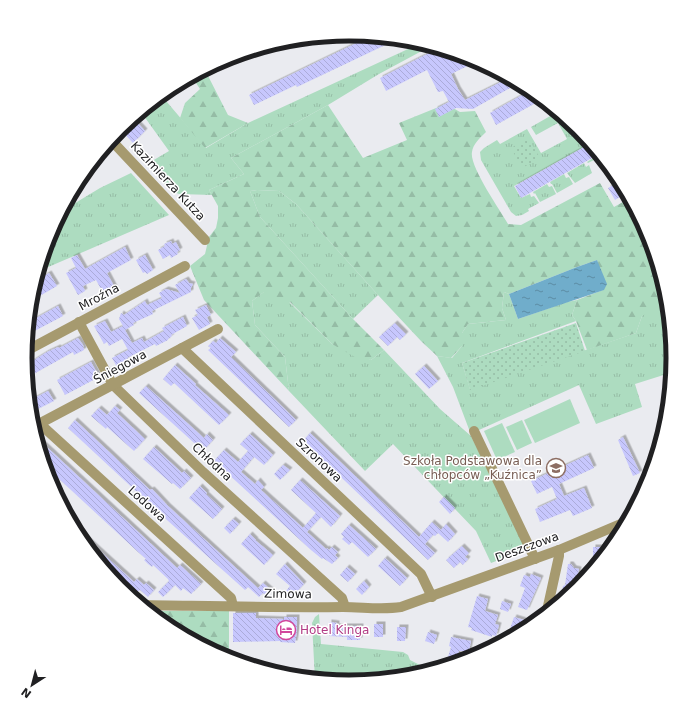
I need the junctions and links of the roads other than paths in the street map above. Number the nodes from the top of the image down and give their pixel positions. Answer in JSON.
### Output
{"nodes":[{"id":1,"x":115,"y":144,"type":"edge"},
{"id":2,"x":205,"y":240,"type":"dead end"},
{"id":3,"x":185,"y":266,"type":"dead end"},
{"id":4,"x":79,"y":322,"type":"junction"},
{"id":5,"x":218,"y":330,"type":"dead end"},
{"id":6,"x":33,"y":347,"type":"edge"},
{"id":7,"x":182,"y":348,"type":"junction"},
{"id":8,"x":113,"y":385,"type":"junction"},
{"id":9,"x":39,"y":424,"type":"edge"},
{"id":10,"x":40,"y":429,"type":"edge"},
{"id":11,"x":474,"y":431,"type":"dead end"},
{"id":12,"x":619,"y":524,"type":"edge"},
{"id":13,"x":559,"y":550,"type":"junction"},
{"id":14,"x":535,"y":559,"type":"junction"},
{"id":15,"x":432,"y":597,"type":"junction"},
{"id":16,"x":150,"y":605,"type":"edge"},
{"id":17,"x":233,"y":606,"type":"junction"},
{"id":18,"x":548,"y":606,"type":"edge"},
{"id":19,"x":345,"y":607,"type":"junction"}],
"edges":[{"from":1,"to":2,"type":"street","name":"Kazimierza Kutza"},
{"from":3,"to":4,"type":"street","name":"Mroźna"},
{"from":4,"to":6,"type":"street","name":"Mroźna"},
{"from":4,"to":8,"type":"street","name":"Chłodna"},
{"from":5,"to":7,"type":"street","name":"Śniegowa"},
{"from":7,"to":8,"type":"street","name":"Śniegowa"},
{"from":7,"to":15,"type":"street","name":"Szronowa"},
{"from":8,"to":9,"type":"street","name":"Śniegowa"},
{"from":8,"to":19,"type":"street","name":"Chłodna"},
{"from":10,"to":17,"type":"street","name":"Lodowa"},
{"from":11,"to":14,"type":"street"},
{"from":12,"to":13,"type":"street","name":"Deszczowa"},
{"from":13,"to":14,"type":"street","name":"Deszczowa"},
{"from":13,"to":18,"type":"street"},
{"from":14,"to":15,"type":"street","name":"Deszczowa"},
{"from":15,"to":19,"type":"street","name":"Zimowa"},
{"from":16,"to":17,"type":"street","name":"Zimowa"},
{"from":17,"to":19,"type":"street","name":"Zimowa"}]}
